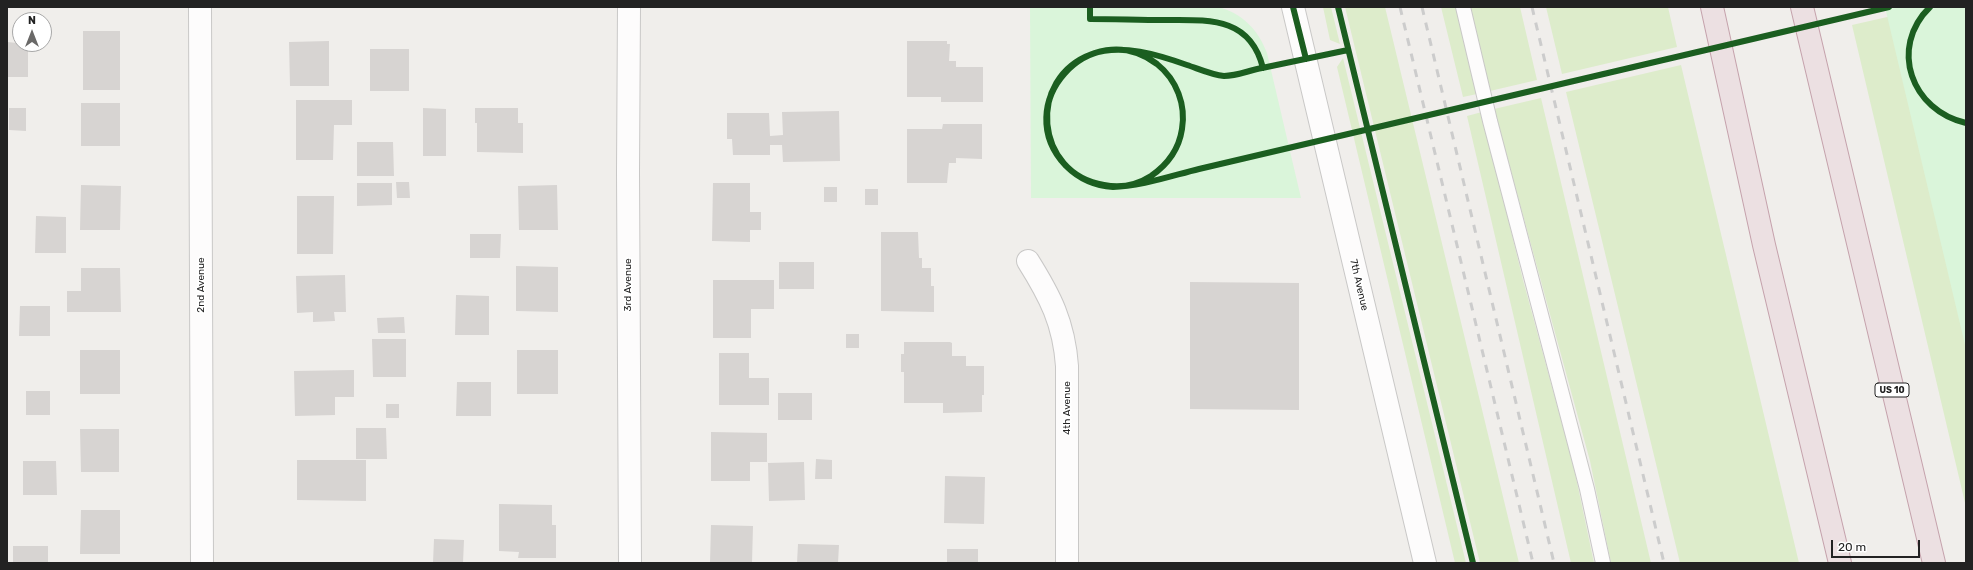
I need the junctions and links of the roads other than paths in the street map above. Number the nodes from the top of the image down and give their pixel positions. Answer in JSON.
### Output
{"nodes":[{"id":1,"x":200,"y":7,"type":"edge"},
{"id":2,"x":629,"y":7,"type":"edge"},
{"id":3,"x":1294,"y":7,"type":"edge"},
{"id":4,"x":1463,"y":7,"type":"edge"},
{"id":5,"x":1700,"y":7,"type":"edge"},
{"id":6,"x":1712,"y":7,"type":"edge"},
{"id":7,"x":1802,"y":7,"type":"edge"},
{"id":8,"x":1764,"y":244,"type":"junction"},
{"id":9,"x":1028,"y":261,"type":"dead end"},
{"id":10,"x":202,"y":563,"type":"edge"},
{"id":11,"x":630,"y":563,"type":"edge"},
{"id":12,"x":1067,"y":563,"type":"edge"},
{"id":13,"x":1425,"y":563,"type":"edge"},
{"id":14,"x":1603,"y":563,"type":"edge"},
{"id":15,"x":1840,"y":563,"type":"edge"},
{"id":16,"x":1934,"y":563,"type":"edge"}],
"edges":[{"from":1,"to":10,"type":"street","name":"2nd Avenue"},
{"from":2,"to":11,"type":"street","name":"3rd Avenue"},
{"from":3,"to":13,"type":"street","name":"7th Avenue"},
{"from":4,"to":14,"type":"lane"},
{"from":5,"to":8,"type":"highway"},
{"from":6,"to":8,"type":"highway"},
{"from":7,"to":16,"type":"highway","number":"US 10"},
{"from":8,"to":15,"type":"highway"},
{"from":9,"to":12,"type":"street","name":"4th Avenue"}]}
